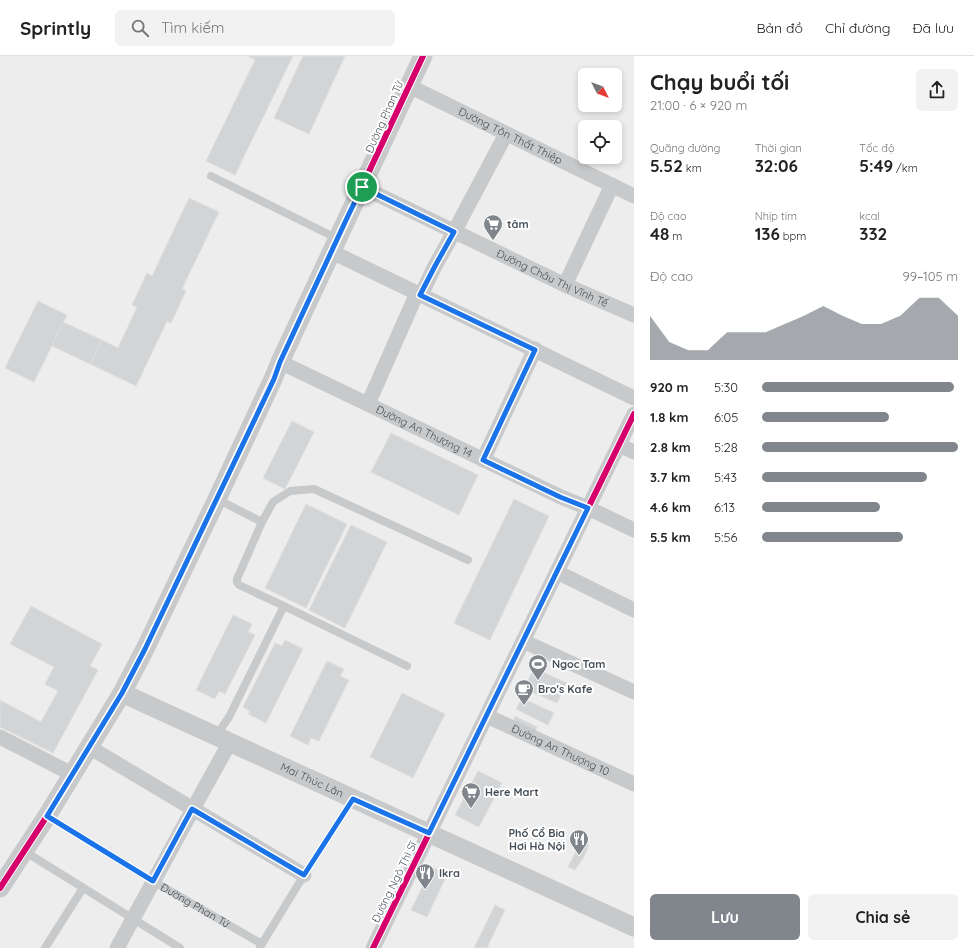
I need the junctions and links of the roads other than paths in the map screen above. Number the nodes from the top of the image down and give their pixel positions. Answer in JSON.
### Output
{"nodes":[{"id":1,"x":423,"y":56,"type":"edge"},
{"id":2,"x":409,"y":86,"type":"junction"},
{"id":3,"x":506,"y":134,"type":"junction"},
{"id":4,"x":211,"y":176,"type":"dead end"},
{"id":5,"x":612,"y":185,"type":"junction"},
{"id":6,"x":362,"y":187,"type":"junction"},
{"id":7,"x":634,"y":196,"type":"edge"},
{"id":8,"x":454,"y":232,"type":"junction"},
{"id":9,"x":335,"y":245,"type":"junction"},
{"id":10,"x":565,"y":285,"type":"junction"},
{"id":11,"x":419,"y":294,"type":"junction"},
{"id":12,"x":634,"y":316,"type":"edge"},
{"id":13,"x":535,"y":350,"type":"junction"},
{"id":14,"x":280,"y":362,"type":"junction"},
{"id":15,"x":634,"y":398,"type":"edge"},
{"id":16,"x":368,"y":404,"type":"junction"},
{"id":17,"x":634,"y":414,"type":"edge"},
{"id":18,"x":619,"y":444,"type":"junction"},
{"id":19,"x":634,"y":452,"type":"edge"},
{"id":20,"x":483,"y":460,"type":"junction"},
{"id":21,"x":217,"y":499,"type":"junction"},
{"id":22,"x":588,"y":508,"type":"junction"},
{"id":23,"x":262,"y":522,"type":"junction"},
{"id":24,"x":634,"y":530,"type":"edge"},
{"id":25,"x":468,"y":560,"type":"dead end"},
{"id":26,"x":557,"y":572,"type":"junction"},
{"id":27,"x":284,"y":606,"type":"junction"},
{"id":28,"x":634,"y":610,"type":"edge"},
{"id":29,"x":523,"y":641,"type":"junction"},
{"id":30,"x":407,"y":666,"type":"dead end"},
{"id":31,"x":634,"y":692,"type":"edge"},
{"id":32,"x":122,"y":693,"type":"junction"},
{"id":33,"x":487,"y":716,"type":"junction"},
{"id":34,"x":0,"y":737,"type":"edge"},
{"id":35,"x":223,"y":739,"type":"junction"},
{"id":36,"x":89,"y":747,"type":"junction"},
{"id":37,"x":72,"y":774,"type":"junction"},
{"id":38,"x":634,"y":784,"type":"edge"},
{"id":39,"x":353,"y":799,"type":"junction"},
{"id":40,"x":192,"y":809,"type":"junction"},
{"id":41,"x":47,"y":816,"type":"junction"},
{"id":42,"x":429,"y":833,"type":"junction"},
{"id":43,"x":24,"y":851,"type":"junction"},
{"id":44,"x":304,"y":875,"type":"junction"},
{"id":45,"x":153,"y":881,"type":"junction"},
{"id":46,"x":0,"y":888,"type":"edge"},
{"id":47,"x":83,"y":888,"type":"junction"},
{"id":48,"x":132,"y":919,"type":"junction"},
{"id":49,"x":634,"y":927,"type":"edge"},
{"id":50,"x":261,"y":946,"type":"edge"},
{"id":51,"x":46,"y":948,"type":"edge"},
{"id":52,"x":116,"y":948,"type":"edge"},
{"id":53,"x":180,"y":948,"type":"edge"},
{"id":54,"x":373,"y":948,"type":"edge"}],
"edges":[{"from":1,"to":2,"type":"street","name":"Đường Phan Tứ"},
{"from":2,"to":3,"type":"street","name":"Đường Tôn Thất Thiệp"},
{"from":2,"to":6,"type":"street","name":"Đường Phan Tứ"},
{"from":3,"to":5,"type":"street","name":"Đường Tôn Thất Thiệp"},
{"from":3,"to":8,"type":"street"},
{"from":4,"to":9,"type":"lane"},
{"from":5,"to":7,"type":"street","name":"Đường Tôn Thất Thiệp"},
{"from":5,"to":10,"type":"street"},
{"from":6,"to":8,"type":"street","name":"Đường Châu Thị Vĩnh Tế"},
{"from":6,"to":9,"type":"street","name":"Đường Phan Tứ"},
{"from":8,"to":10,"type":"street","name":"Đường Châu Thị Vĩnh Tế"},
{"from":8,"to":11,"type":"street"},
{"from":9,"to":11,"type":"street"},
{"from":9,"to":14,"type":"street","name":"Đường Phan Tứ"},
{"from":10,"to":12,"type":"street","name":"Đường Châu Thị Vĩnh Tế"},
{"from":11,"to":13,"type":"street"},
{"from":11,"to":16,"type":"street"},
{"from":13,"to":15,"type":"street"},
{"from":13,"to":20,"type":"street"},
{"from":14,"to":16,"type":"street","name":"Đường An Thượng 14"},
{"from":14,"to":21,"type":"street","name":"Đường Phan Tứ"},
{"from":16,"to":20,"type":"street","name":"Đường An Thượng 14"},
{"from":17,"to":18,"type":"street","name":"Đường Ngô Thì Sĩ"},
{"from":18,"to":19,"type":"street"},
{"from":18,"to":22,"type":"street","name":"Đường Ngô Thì Sĩ"},
{"from":20,"to":22,"type":"street","name":"Đường An Thượng 14"},
{"from":21,"to":23,"type":"lane"},
{"from":21,"to":32,"type":"street","name":"Đường Phan Tứ"},
{"from":22,"to":24,"type":"street","name":"Đường An Thượng 14"},
{"from":22,"to":26,"type":"street","name":"Đường Ngô Thì Sĩ"},
{"from":23,"to":25,"type":"lane"},
{"from":23,"to":27,"type":"lane"},
{"from":26,"to":28,"type":"street"},
{"from":26,"to":29,"type":"street","name":"Đường Ngô Thì Sĩ"},
{"from":27,"to":30,"type":"lane"},
{"from":27,"to":35,"type":"lane"},
{"from":29,"to":31,"type":"street"},
{"from":29,"to":33,"type":"street","name":"Đường Ngô Thì Sĩ"},
{"from":32,"to":35,"type":"street","name":"Mai Thúc Lân"},
{"from":32,"to":36,"type":"street","name":"Đường Phan Tứ"},
{"from":33,"to":38,"type":"street","name":"Đường An Thượng 10"},
{"from":33,"to":42,"type":"street","name":"Đường Ngô Thì Sĩ"},
{"from":34,"to":37,"type":"street"},
{"from":35,"to":39,"type":"street","name":"Mai Thúc Lân"},
{"from":35,"to":40,"type":"street"},
{"from":36,"to":37,"type":"street","name":"Đường Phan Tứ"},
{"from":36,"to":40,"type":"street"},
{"from":37,"to":41,"type":"street","name":"Đường Phan Tứ"},
{"from":39,"to":42,"type":"street","name":"Mai Thúc Lân"},
{"from":39,"to":44,"type":"lane"},
{"from":40,"to":44,"type":"street"},
{"from":40,"to":45,"type":"street"},
{"from":41,"to":43,"type":"street","name":"Đường Phan Tứ"},
{"from":41,"to":45,"type":"lane","name":"Đường Phan Tứ"},
{"from":42,"to":49,"type":"street","name":"Mai Thúc Lân"},
{"from":42,"to":54,"type":"street","name":"Đường Ngô Thì Sĩ"},
{"from":43,"to":46,"type":"street","name":"Đường Phan Tứ"},
{"from":43,"to":47,"type":"lane"},
{"from":44,"to":50,"type":"lane"},
{"from":45,"to":48,"type":"street"},
{"from":45,"to":50,"type":"lane","name":"Đường Phan Tứ"},
{"from":47,"to":48,"type":"lane"},
{"from":47,"to":51,"type":"lane"},
{"from":48,"to":52,"type":"street"},
{"from":48,"to":53,"type":"lane"}]}
